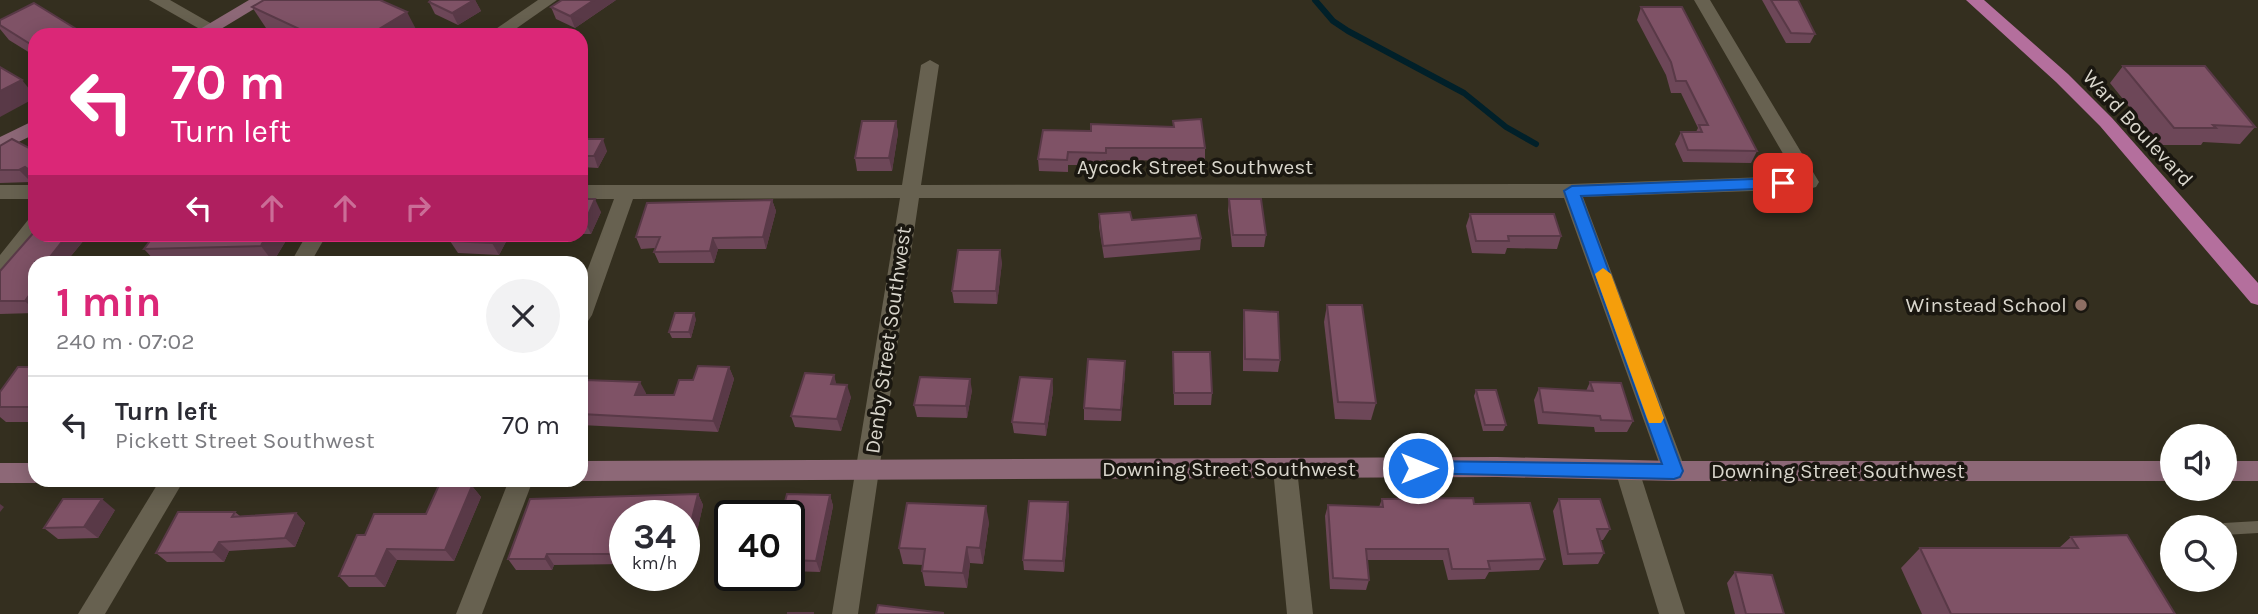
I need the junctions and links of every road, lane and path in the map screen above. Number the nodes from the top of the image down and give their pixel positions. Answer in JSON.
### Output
{"nodes":[{"id":1,"x":157,"y":0,"type":"edge"},
{"id":2,"x":261,"y":0,"type":"edge"},
{"id":3,"x":549,"y":0,"type":"edge"},
{"id":4,"x":1702,"y":0,"type":"edge"},
{"id":5,"x":1974,"y":0,"type":"edge"},
{"id":6,"x":200,"y":28,"type":"edge"},
{"id":7,"x":210,"y":28,"type":"edge"},
{"id":8,"x":506,"y":28,"type":"edge"},
{"id":9,"x":930,"y":65,"type":"dead end"},
{"id":10,"x":28,"y":130,"type":"edge"},
{"id":11,"x":0,"y":145,"type":"edge"},
{"id":12,"x":910,"y":191,"type":"junction"},
{"id":13,"x":1572,"y":191,"type":"junction"},
{"id":14,"x":0,"y":192,"type":"edge"},
{"id":15,"x":28,"y":192,"type":"edge"},
{"id":16,"x":588,"y":192,"type":"edge"},
{"id":17,"x":626,"y":192,"type":"junction"},
{"id":18,"x":28,"y":234,"type":"edge"},
{"id":19,"x":0,"y":269,"type":"edge"},
{"id":20,"x":588,"y":296,"type":"edge"},
{"id":21,"x":2258,"y":297,"type":"edge"},
{"id":22,"x":1285,"y":469,"type":"junction"},
{"id":23,"x":868,"y":470,"type":"junction"},
{"id":24,"x":1627,"y":470,"type":"junction"},
{"id":25,"x":588,"y":471,"type":"edge"},
{"id":26,"x":1674,"y":471,"type":"junction"},
{"id":27,"x":2160,"y":471,"type":"edge"},
{"id":28,"x":0,"y":473,"type":"edge"},
{"id":29,"x":28,"y":473,"type":"edge"},
{"id":30,"x":2237,"y":473,"type":"edge"},
{"id":31,"x":2255,"y":475,"type":"edge"},
{"id":32,"x":168,"y":487,"type":"edge"},
{"id":33,"x":518,"y":487,"type":"edge"},
{"id":34,"x":2258,"y":527,"type":"edge"},
{"id":35,"x":2237,"y":528,"type":"edge"},
{"id":36,"x":91,"y":614,"type":"edge"},
{"id":37,"x":469,"y":614,"type":"edge"},
{"id":38,"x":845,"y":614,"type":"edge"},
{"id":39,"x":1300,"y":614,"type":"edge"},
{"id":40,"x":1672,"y":614,"type":"edge"}],
"edges":[{"from":1,"to":6,"type":"street"},
{"from":2,"to":7,"type":"street"},
{"from":3,"to":8,"type":"street"},
{"from":4,"to":13,"type":"street","name":"Aycock Street Southwest"},
{"from":5,"to":21,"type":"main road","name":"Ward Boulevard"},
{"from":9,"to":12,"type":"street","name":"Denby Street Southwest"},
{"from":10,"to":11,"type":"street"},
{"from":12,"to":13,"type":"street","name":"Aycock Street Southwest"},
{"from":12,"to":17,"type":"street","name":"Aycock Street Southwest"},
{"from":12,"to":23,"type":"street","name":"Denby Street Southwest"},
{"from":13,"to":26,"type":"street"},
{"from":14,"to":15,"type":"street"},
{"from":16,"to":17,"type":"street","name":"Aycock Street Southwest"},
{"from":17,"to":20,"type":"street"},
{"from":18,"to":19,"type":"street"},
{"from":22,"to":23,"type":"street","name":"Downing Street Southwest"},
{"from":22,"to":24,"type":"street","name":"Downing Street Southwest"},
{"from":22,"to":39,"type":"street"},
{"from":23,"to":25,"type":"street","name":"Downing Street Southwest"},
{"from":23,"to":38,"type":"street","name":"Denby Street Southwest"},
{"from":24,"to":26,"type":"street","name":"Downing Street Southwest"},
{"from":24,"to":40,"type":"street"},
{"from":26,"to":27,"type":"street","name":"Downing Street Southwest"},
{"from":28,"to":29,"type":"street"},
{"from":30,"to":31,"type":"street"},
{"from":32,"to":36,"type":"street"},
{"from":33,"to":37,"type":"street"},
{"from":34,"to":35,"type":"lane"}]}
